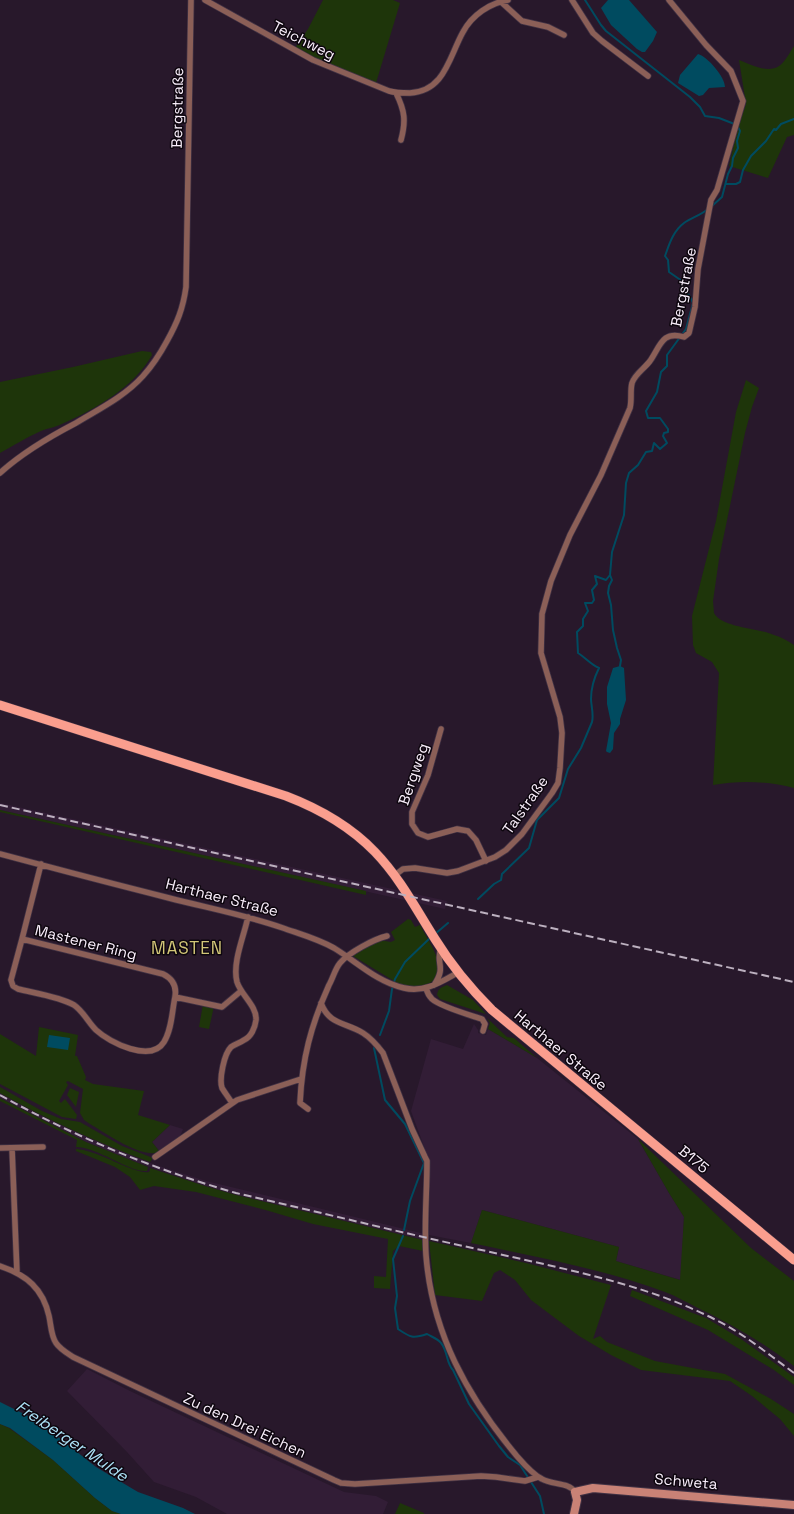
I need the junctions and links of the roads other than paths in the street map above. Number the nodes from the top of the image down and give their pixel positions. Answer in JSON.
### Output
{"nodes":[{"id":1,"x":191,"y":0,"type":"edge"},
{"id":2,"x":206,"y":0,"type":"edge"},
{"id":3,"x":508,"y":0,"type":"edge"},
{"id":4,"x":572,"y":0,"type":"edge"},
{"id":5,"x":669,"y":0,"type":"edge"},
{"id":6,"x":500,"y":1,"type":"junction"},
{"id":7,"x":564,"y":35,"type":"dead end"},
{"id":8,"x":648,"y":76,"type":"dead end"},
{"id":9,"x":396,"y":93,"type":"junction"},
{"id":10,"x":401,"y":140,"type":"dead end"},
{"id":11,"x":0,"y":473,"type":"edge"},
{"id":12,"x":541,"y":632,"type":"joint"},
{"id":13,"x":0,"y":705,"type":"edge"},
{"id":14,"x":441,"y":729,"type":"dead end"},
{"id":15,"x":0,"y":854,"type":"edge"},
{"id":16,"x":486,"y":861,"type":"junction"},
{"id":17,"x":41,"y":864,"type":"junction"},
{"id":18,"x":394,"y":875,"type":"junction"},
{"id":19,"x":248,"y":917,"type":"junction"},
{"id":20,"x":387,"y":936,"type":"dead end"},
{"id":21,"x":22,"y":939,"type":"junction"},
{"id":22,"x":441,"y":948,"type":"junction"},
{"id":23,"x":346,"y":958,"type":"junction"},
{"id":24,"x":458,"y":973,"type":"junction"},
{"id":25,"x":433,"y":986,"type":"junction"},
{"id":26,"x":426,"y":988,"type":"junction"},
{"id":27,"x":241,"y":991,"type":"junction"},
{"id":28,"x":175,"y":997,"type":"junction"},
{"id":29,"x":321,"y":1002,"type":"junction"},
{"id":30,"x":483,"y":1031,"type":"dead end"},
{"id":31,"x":301,"y":1079,"type":"junction"},
{"id":32,"x":232,"y":1103,"type":"junction"},
{"id":33,"x":308,"y":1109,"type":"dead end"},
{"id":34,"x":653,"y":1144,"type":"joint"},
{"id":35,"x":0,"y":1148,"type":"edge"},
{"id":36,"x":12,"y":1148,"type":"junction"},
{"id":37,"x":43,"y":1148,"type":"dead end"},
{"id":38,"x":155,"y":1157,"type":"dead end"},
{"id":39,"x":794,"y":1260,"type":"edge"},
{"id":40,"x":0,"y":1266,"type":"edge"},
{"id":41,"x":17,"y":1273,"type":"junction"},
{"id":42,"x":538,"y":1477,"type":"junction"},
{"id":43,"x":575,"y":1492,"type":"junction"},
{"id":44,"x":794,"y":1505,"type":"edge"},
{"id":45,"x":575,"y":1513,"type":"edge"}],
"edges":[{"from":1,"to":11,"type":"street","name":"Bergstraße"},
{"from":2,"to":9,"type":"street","name":"Teichweg"},
{"from":3,"to":6,"type":"street","name":"Teichweg"},
{"from":4,"to":8,"type":"street"},
{"from":5,"to":12,"type":"street","name":"Bergstraße"},
{"from":6,"to":7,"type":"street"},
{"from":6,"to":9,"type":"street","name":"Teichweg"},
{"from":9,"to":10,"type":"street"},
{"from":12,"to":16,"type":"street","name":"Talstraße"},
{"from":13,"to":18,"type":"main road","name":"Harthaer Straße"},
{"from":14,"to":16,"type":"street","name":"Bergweg"},
{"from":15,"to":17,"type":"street","name":"Harthaer Straße"},
{"from":16,"to":18,"type":"street","name":"Talstraße"},
{"from":17,"to":19,"type":"street","name":"Harthaer Straße"},
{"from":17,"to":21,"type":"street","name":"Mastener Ring"},
{"from":18,"to":22,"type":"main road","name":"Harthaer Straße"},
{"from":19,"to":23,"type":"street","name":"Harthaer Straße"},
{"from":19,"to":27,"type":"street"},
{"from":20,"to":23,"type":"street"},
{"from":21,"to":28,"type":"street","name":"Mastener Ring"},
{"from":21,"to":28,"type":"street","name":"Mastener Ring"},
{"from":22,"to":24,"type":"main road","name":"Harthaer Straße"},
{"from":22,"to":25,"type":"street"},
{"from":23,"to":26,"type":"street","name":"Harthaer Straße"},
{"from":23,"to":29,"type":"street"},
{"from":24,"to":25,"type":"street","name":"Harthaer Straße"},
{"from":24,"to":34,"type":"main road","name":"Harthaer Straße"},
{"from":25,"to":26,"type":"street","name":"Harthaer Straße"},
{"from":26,"to":30,"type":"street"},
{"from":27,"to":28,"type":"street"},
{"from":27,"to":32,"type":"street"},
{"from":29,"to":31,"type":"street"},
{"from":29,"to":42,"type":"street"},
{"from":31,"to":32,"type":"street"},
{"from":31,"to":33,"type":"street"},
{"from":32,"to":38,"type":"street"},
{"from":34,"to":39,"type":"main road","name":"B175"},
{"from":35,"to":36,"type":"street"},
{"from":36,"to":37,"type":"street"},
{"from":36,"to":41,"type":"street"},
{"from":40,"to":41,"type":"street","name":"Zu den Drei Eichen"},
{"from":41,"to":42,"type":"street","name":"Zu den Drei Eichen"},
{"from":42,"to":43,"type":"street"},
{"from":43,"to":44,"type":"street","name":"Schweta"},
{"from":43,"to":45,"type":"street"}]}
